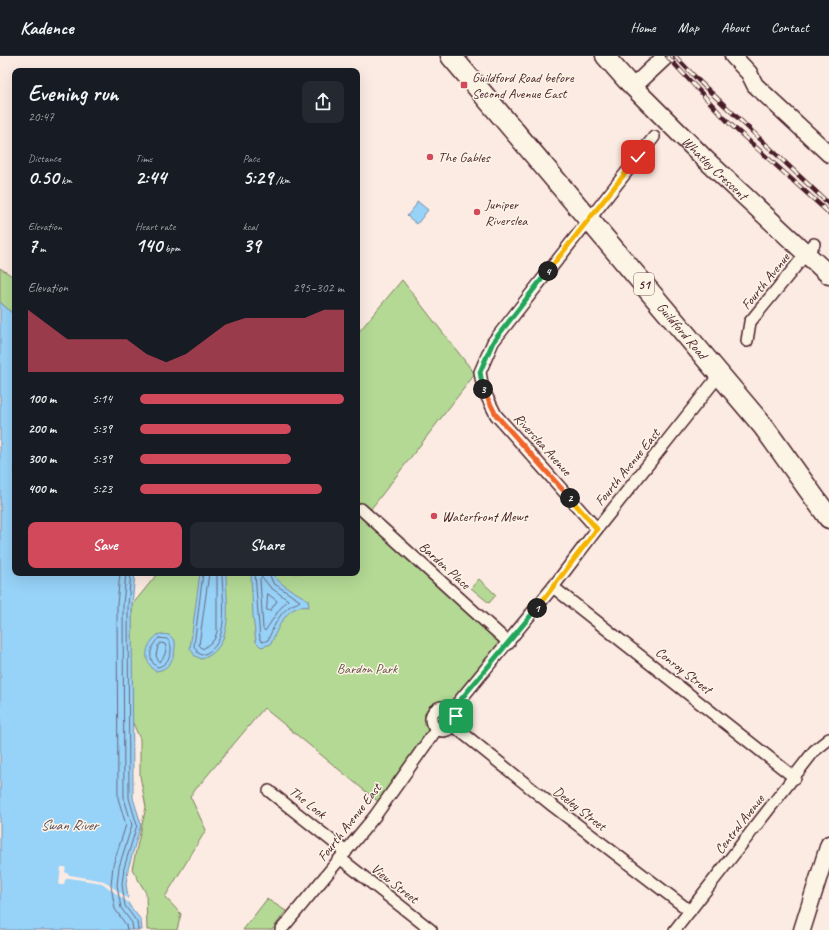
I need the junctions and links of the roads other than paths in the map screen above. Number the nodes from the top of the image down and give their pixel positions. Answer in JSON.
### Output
{"nodes":[{"id":1,"x":605,"y":56,"type":"edge"},
{"id":2,"x":619,"y":56,"type":"edge"},
{"id":3,"x":666,"y":56,"type":"edge"},
{"id":4,"x":724,"y":56,"type":"edge"},
{"id":5,"x":733,"y":56,"type":"edge"},
{"id":6,"x":459,"y":59,"type":"edge"},
{"id":7,"x":640,"y":73,"type":"edge"},
{"id":8,"x":755,"y":85,"type":"junction"},
{"id":9,"x":654,"y":137,"type":"dead end"},
{"id":10,"x":829,"y":154,"type":"edge"},
{"id":11,"x":590,"y":219,"type":"junction"},
{"id":12,"x":810,"y":249,"type":"junction"},
{"id":13,"x":829,"y":258,"type":"edge"},
{"id":14,"x":829,"y":275,"type":"edge"},
{"id":15,"x":747,"y":341,"type":"dead end"},
{"id":16,"x":720,"y":374,"type":"junction"},
{"id":17,"x":361,"y":509,"type":"dead end"},
{"id":18,"x":829,"y":518,"type":"edge"},
{"id":19,"x":597,"y":529,"type":"junction"},
{"id":20,"x":553,"y":587,"type":"junction"},
{"id":21,"x":509,"y":643,"type":"junction"},
{"id":22,"x":452,"y":710,"type":"junction"},
{"id":23,"x":454,"y":726,"type":"junction"},
{"id":24,"x":436,"y":730,"type":"junction"},
{"id":25,"x":829,"y":739,"type":"edge"},
{"id":26,"x":795,"y":778,"type":"junction"},
{"id":27,"x":269,"y":791,"type":"dead end"},
{"id":28,"x":829,"y":844,"type":"edge"},
{"id":29,"x":344,"y":856,"type":"junction"},
{"id":30,"x":690,"y":911,"type":"junction"},
{"id":31,"x":281,"y":930,"type":"edge"},
{"id":32,"x":431,"y":930,"type":"edge"},
{"id":33,"x":675,"y":930,"type":"edge"},
{"id":34,"x":802,"y":930,"type":"edge"}],
"edges":[{"from":1,"to":7,"type":"main road","name":"Whatley Crescent"},
{"from":2,"to":7,"type":"main road","name":"Whatley Crescent"},
{"from":3,"to":7,"type":"main road"},
{"from":4,"to":8,"type":"main road"},
{"from":5,"to":8,"type":"main road"},
{"from":6,"to":11,"type":"highway","name":"Guildford Road","number":"51"},
{"from":7,"to":12,"type":"main road","name":"Whatley Crescent"},
{"from":8,"to":10,"type":"main road"},
{"from":9,"to":11,"type":"street"},
{"from":11,"to":16,"type":"highway","name":"Guildford Road","number":"51"},
{"from":11,"to":19,"type":"street","name":"Riverslea Avenue"},
{"from":12,"to":13,"type":"main road","name":"Whatley Crescent"},
{"from":12,"to":14,"type":"main road","name":"Whatley Crescent"},
{"from":12,"to":15,"type":"street","name":"Fourth Avenue"},
{"from":16,"to":18,"type":"highway","name":"Guildford Road","number":"51"},
{"from":16,"to":19,"type":"street","name":"Fourth Avenue East"},
{"from":17,"to":21,"type":"street","name":"Bardon Place"},
{"from":19,"to":20,"type":"street","name":"Fourth Avenue East"},
{"from":20,"to":21,"type":"street","name":"Fourth Avenue East"},
{"from":20,"to":26,"type":"street","name":"Conroy Street"},
{"from":21,"to":22,"type":"street","name":"Fourth Avenue East"},
{"from":22,"to":23,"type":"street"},
{"from":22,"to":24,"type":"street"},
{"from":23,"to":24,"type":"street"},
{"from":23,"to":30,"type":"street","name":"Deeley Street"},
{"from":24,"to":29,"type":"street","name":"Fourth Avenue East"},
{"from":25,"to":26,"type":"street","name":"Central Avenue"},
{"from":26,"to":30,"type":"street","name":"Central Avenue"},
{"from":27,"to":29,"type":"street","name":"The Look"},
{"from":28,"to":34,"type":"main road"},
{"from":29,"to":31,"type":"street","name":"Fourth Avenue East"},
{"from":29,"to":32,"type":"street","name":"View Street"},
{"from":30,"to":33,"type":"street","name":"Central Avenue"}]}
